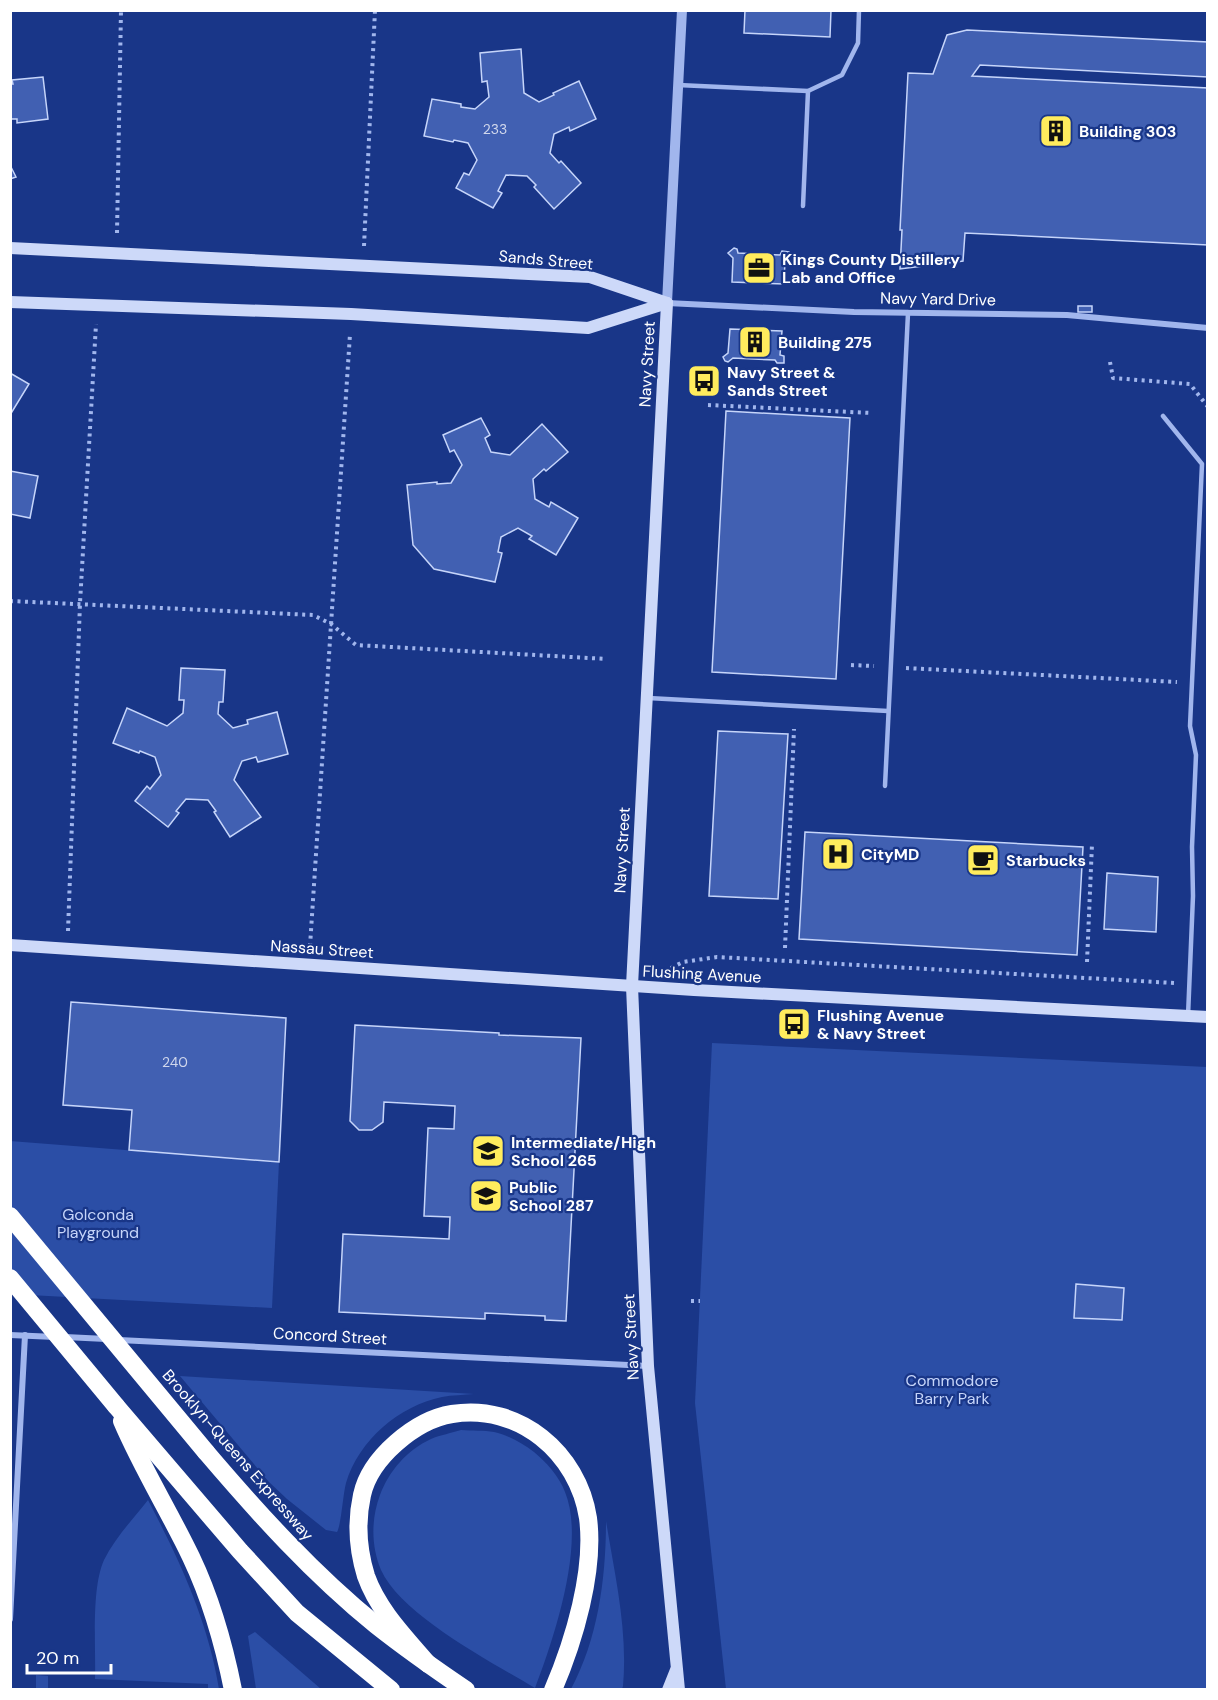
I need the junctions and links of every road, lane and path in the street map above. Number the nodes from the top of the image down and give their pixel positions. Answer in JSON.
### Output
{"nodes":[{"id":1,"x":121,"y":10,"type":"edge"},
{"id":2,"x":375,"y":10,"type":"edge"},
{"id":3,"x":682,"y":10,"type":"edge"},
{"id":4,"x":860,"y":10,"type":"edge"},
{"id":5,"x":678,"y":85,"type":"junction"},
{"id":6,"x":808,"y":91,"type":"junction"},
{"id":7,"x":802,"y":206,"type":"dead end"},
{"id":8,"x":10,"y":248,"type":"edge"},
{"id":9,"x":116,"y":252,"type":"junction"},
{"id":10,"x":363,"y":265,"type":"junction"},
{"id":11,"x":10,"y":302,"type":"edge"},
{"id":12,"x":667,"y":303,"type":"junction"},
{"id":13,"x":97,"y":305,"type":"junction"},
{"id":14,"x":908,"y":313,"type":"junction"},
{"id":15,"x":351,"y":314,"type":"junction"},
{"id":16,"x":1208,"y":328,"type":"edge"},
{"id":17,"x":1110,"y":362,"type":"dead end"},
{"id":18,"x":708,"y":405,"type":"dead end"},
{"id":19,"x":1208,"y":407,"type":"edge"},
{"id":20,"x":871,"y":412,"type":"dead end"},
{"id":21,"x":1163,"y":416,"type":"dead end"},
{"id":22,"x":10,"y":601,"type":"edge"},
{"id":23,"x":80,"y":603,"type":"junction"},
{"id":24,"x":331,"y":624,"type":"junction"},
{"id":25,"x":607,"y":659,"type":"dead end"},
{"id":26,"x":851,"y":665,"type":"dead end"},
{"id":27,"x":890,"y":667,"type":"junction"},
{"id":28,"x":1192,"y":682,"type":"junction"},
{"id":29,"x":646,"y":698,"type":"junction"},
{"id":30,"x":888,"y":711,"type":"junction"},
{"id":31,"x":794,"y":729,"type":"dead end"},
{"id":32,"x":885,"y":786,"type":"dead end"},
{"id":33,"x":1092,"y":844,"type":"dead end"},
{"id":34,"x":10,"y":945,"type":"edge"},
{"id":35,"x":785,"y":948,"type":"dead end"},
{"id":36,"x":68,"y":949,"type":"junction"},
{"id":37,"x":1087,"y":962,"type":"dead end"},
{"id":38,"x":308,"y":965,"type":"junction"},
{"id":39,"x":1190,"y":984,"type":"junction"},
{"id":40,"x":632,"y":986,"type":"junction"},
{"id":41,"x":1188,"y":1016,"type":"junction"},
{"id":42,"x":1208,"y":1017,"type":"edge"},
{"id":43,"x":10,"y":1216,"type":"edge"},
{"id":44,"x":10,"y":1278,"type":"edge"},
{"id":45,"x":691,"y":1301,"type":"dead end"},
{"id":46,"x":700,"y":1301,"type":"dead end"},
{"id":47,"x":10,"y":1335,"type":"edge"},
{"id":48,"x":25,"y":1335,"type":"junction"},
{"id":49,"x":648,"y":1366,"type":"junction"},
{"id":50,"x":116,"y":1406,"type":"junction"},
{"id":51,"x":10,"y":1619,"type":"edge"},
{"id":52,"x":428,"y":1664,"type":"junction"},
{"id":53,"x":677,"y":1669,"type":"junction"},
{"id":54,"x":233,"y":1689,"type":"edge"},
{"id":55,"x":391,"y":1689,"type":"edge"},
{"id":56,"x":466,"y":1689,"type":"edge"},
{"id":57,"x":553,"y":1689,"type":"edge"},
{"id":58,"x":668,"y":1689,"type":"edge"},
{"id":59,"x":679,"y":1689,"type":"edge"}],
"edges":[{"from":1,"to":9,"type":"path"},
{"from":2,"to":10,"type":"path"},
{"from":3,"to":5,"type":"street","name":"Navy Street"},
{"from":4,"to":6,"type":"lane"},
{"from":5,"to":6,"type":"lane"},
{"from":5,"to":12,"type":"street","name":"Navy Street"},
{"from":6,"to":7,"type":"lane"},
{"from":8,"to":9,"type":"main road","name":"Sands Street"},
{"from":9,"to":10,"type":"main road","name":"Sands Street"},
{"from":10,"to":12,"type":"main road","name":"Sands Street"},
{"from":11,"to":13,"type":"main road"},
{"from":12,"to":14,"type":"street","name":"Navy Yard Drive"},
{"from":12,"to":15,"type":"main road"},
{"from":12,"to":29,"type":"main road","name":"Navy Street"},
{"from":13,"to":15,"type":"main road"},
{"from":13,"to":23,"type":"path"},
{"from":14,"to":16,"type":"street","name":"Navy Yard Drive"},
{"from":14,"to":27,"type":"lane"},
{"from":15,"to":24,"type":"path"},
{"from":17,"to":19,"type":"path"},
{"from":18,"to":20,"type":"path"},
{"from":21,"to":28,"type":"lane"},
{"from":22,"to":23,"type":"path"},
{"from":23,"to":24,"type":"path"},
{"from":23,"to":36,"type":"path"},
{"from":24,"to":25,"type":"path"},
{"from":24,"to":38,"type":"path"},
{"from":26,"to":27,"type":"path"},
{"from":27,"to":28,"type":"path"},
{"from":27,"to":30,"type":"lane"},
{"from":28,"to":39,"type":"lane"},
{"from":29,"to":30,"type":"lane"},
{"from":29,"to":40,"type":"main road","name":"Navy Street"},
{"from":30,"to":32,"type":"lane"},
{"from":31,"to":35,"type":"path"},
{"from":33,"to":37,"type":"path"},
{"from":34,"to":36,"type":"main road","name":"Nassau Street"},
{"from":36,"to":38,"type":"main road","name":"Nassau Street"},
{"from":38,"to":40,"type":"main road","name":"Nassau Street"},
{"from":39,"to":40,"type":"path","name":"Flushing Avenue"},
{"from":39,"to":41,"type":"lane"},
{"from":40,"to":41,"type":"main road","name":"Flushing Avenue"},
{"from":40,"to":49,"type":"main road","name":"Navy Street"},
{"from":41,"to":42,"type":"main road","name":"Flushing Avenue"},
{"from":43,"to":52,"type":"highway","name":"Brooklyn-Queens Expressway","bridge":true},
{"from":44,"to":50,"type":"highway","bridge":true},
{"from":45,"to":46,"type":"path"},
{"from":47,"to":48,"type":"street","name":"Concord Street"},
{"from":48,"to":49,"type":"street","name":"Concord Street"},
{"from":48,"to":51,"type":"street"},
{"from":49,"to":53,"type":"main road","name":"Navy Street"},
{"from":50,"to":54,"type":"highway"},
{"from":50,"to":55,"type":"highway"},
{"from":52,"to":56,"type":"highway","name":"Brooklyn-Queens Expressway"},
{"from":52,"to":57,"type":"highway"},
{"from":53,"to":58,"type":"main road"},
{"from":53,"to":59,"type":"main road","name":"Navy Street"}]}
